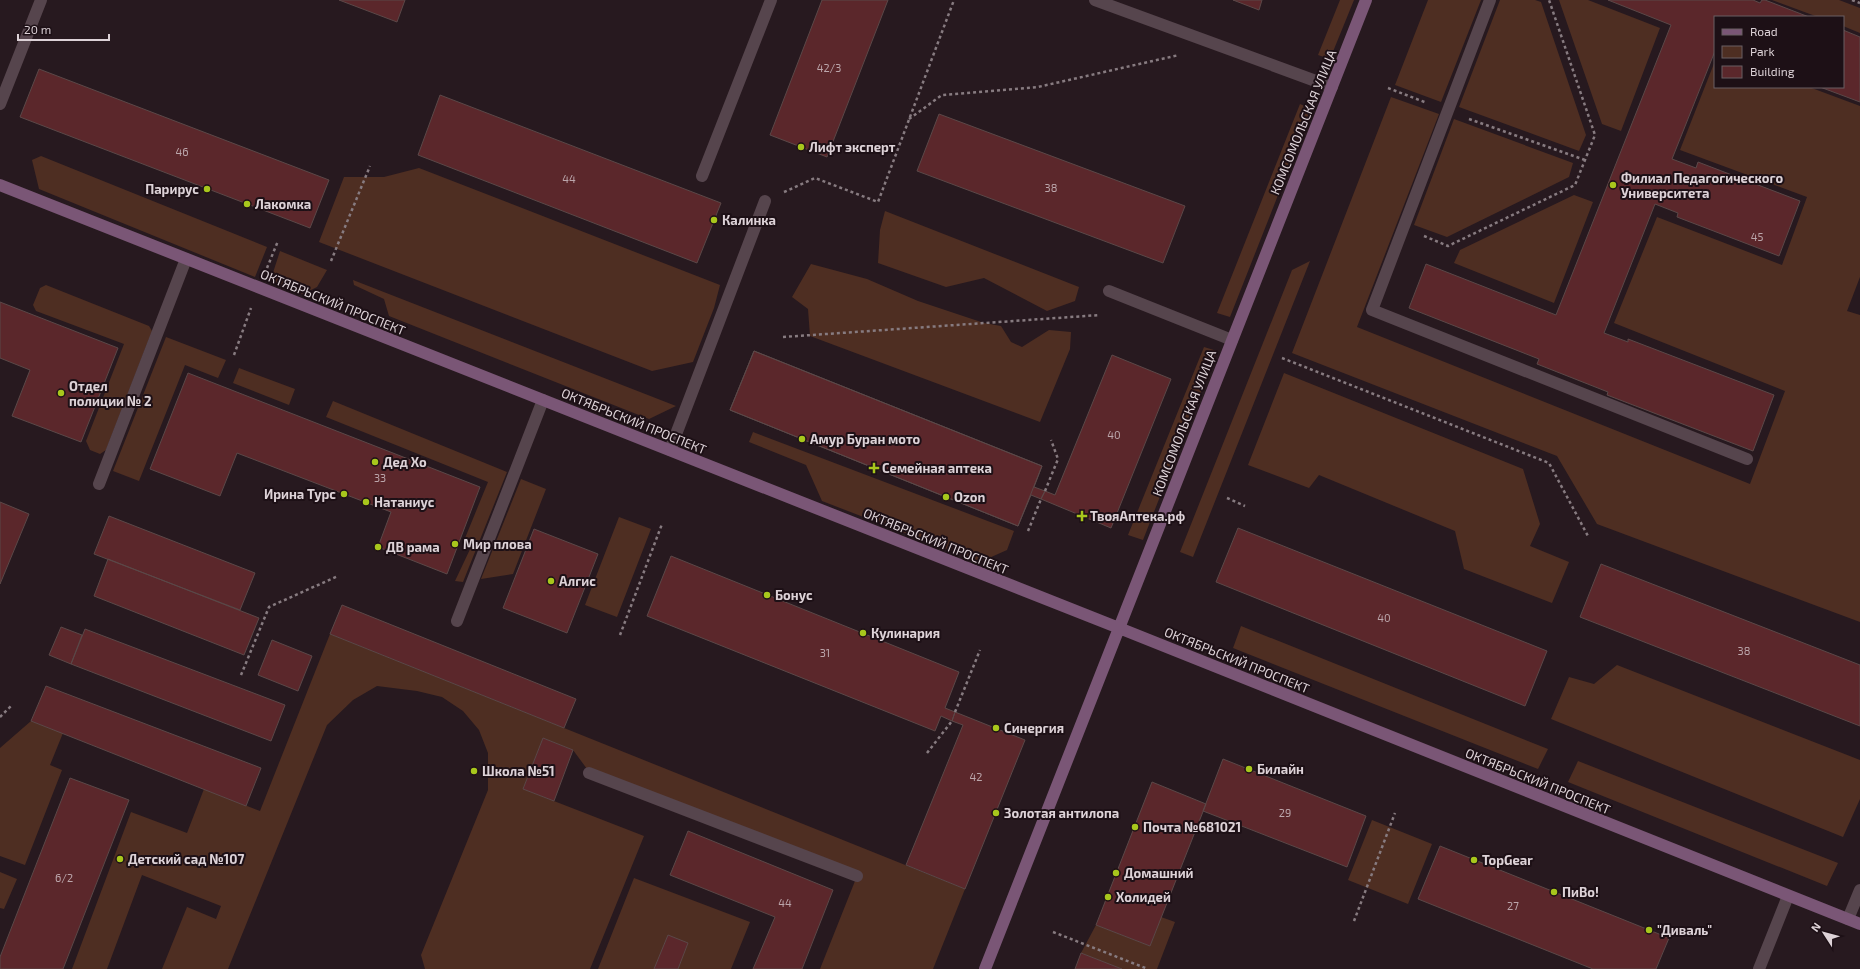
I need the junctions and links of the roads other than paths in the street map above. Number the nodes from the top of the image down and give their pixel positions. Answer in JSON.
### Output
{"nodes":[{"id":1,"x":41,"y":0,"type":"edge"},
{"id":2,"x":771,"y":0,"type":"edge"},
{"id":3,"x":1095,"y":0,"type":"edge"},
{"id":4,"x":1366,"y":0,"type":"edge"},
{"id":5,"x":1490,"y":0,"type":"edge"},
{"id":6,"x":1332,"y":87,"type":"junction"},
{"id":7,"x":0,"y":104,"type":"edge"},
{"id":8,"x":702,"y":176,"type":"dead end"},
{"id":9,"x":0,"y":185,"type":"edge"},
{"id":10,"x":765,"y":201,"type":"road end"},
{"id":11,"x":186,"y":259,"type":"junction"},
{"id":12,"x":1110,"y":291,"type":"dead end"},
{"id":13,"x":1232,"y":340,"type":"junction"},
{"id":14,"x":543,"y":400,"type":"junction"},
{"id":15,"x":670,"y":450,"type":"junction"},
{"id":16,"x":1747,"y":459,"type":"dead end"},
{"id":17,"x":99,"y":484,"type":"dead end"},
{"id":18,"x":457,"y":621,"type":"dead end"},
{"id":19,"x":1119,"y":628,"type":"junction"},
{"id":20,"x":590,"y":773,"type":"dead end"},
{"id":21,"x":857,"y":876,"type":"dead end"},
{"id":22,"x":1860,"y":890,"type":"edge"},
{"id":23,"x":1788,"y":896,"type":"junction"},
{"id":24,"x":1848,"y":919,"type":"junction"},
{"id":25,"x":1860,"y":924,"type":"edge"},
{"id":26,"x":985,"y":969,"type":"edge"},
{"id":27,"x":1759,"y":969,"type":"edge"}],
"edges":[{"from":1,"to":7,"type":"street"},
{"from":2,"to":8,"type":"street"},
{"from":3,"to":6,"type":"street"},
{"from":4,"to":6,"type":"street","name":"КОМСОМОЛЬСКАЯ УЛИЦА"},
{"from":5,"to":16,"type":"street"},
{"from":6,"to":13,"type":"street","name":"КОМСОМОЛЬСКАЯ УЛИЦА"},
{"from":9,"to":11,"type":"street","name":"ОКТЯБРЬСКИЙ ПРОСПЕКТ"},
{"from":10,"to":15,"type":"street"},
{"from":11,"to":14,"type":"street","name":"ОКТЯБРЬСКИЙ ПРОСПЕКТ"},
{"from":11,"to":17,"type":"street"},
{"from":12,"to":13,"type":"street"},
{"from":13,"to":19,"type":"street","name":"КОМСОМОЛЬСКАЯ УЛИЦА"},
{"from":14,"to":15,"type":"street","name":"ОКТЯБРЬСКИЙ ПРОСПЕКТ"},
{"from":14,"to":18,"type":"street"},
{"from":15,"to":19,"type":"street","name":"ОКТЯБРЬСКИЙ ПРОСПЕКТ"},
{"from":19,"to":23,"type":"street","name":"ОКТЯБРЬСКИЙ ПРОСПЕКТ"},
{"from":19,"to":26,"type":"street","name":"КОМСОМОЛЬСКАЯ УЛИЦА"},
{"from":20,"to":21,"type":"street"},
{"from":22,"to":24,"type":"street"},
{"from":23,"to":24,"type":"street","name":"ОКТЯБРЬСКИЙ ПРОСПЕКТ"},
{"from":23,"to":27,"type":"street"},
{"from":24,"to":25,"type":"street","name":"ОКТЯБРЬСКИЙ ПРОСПЕКТ"}]}
